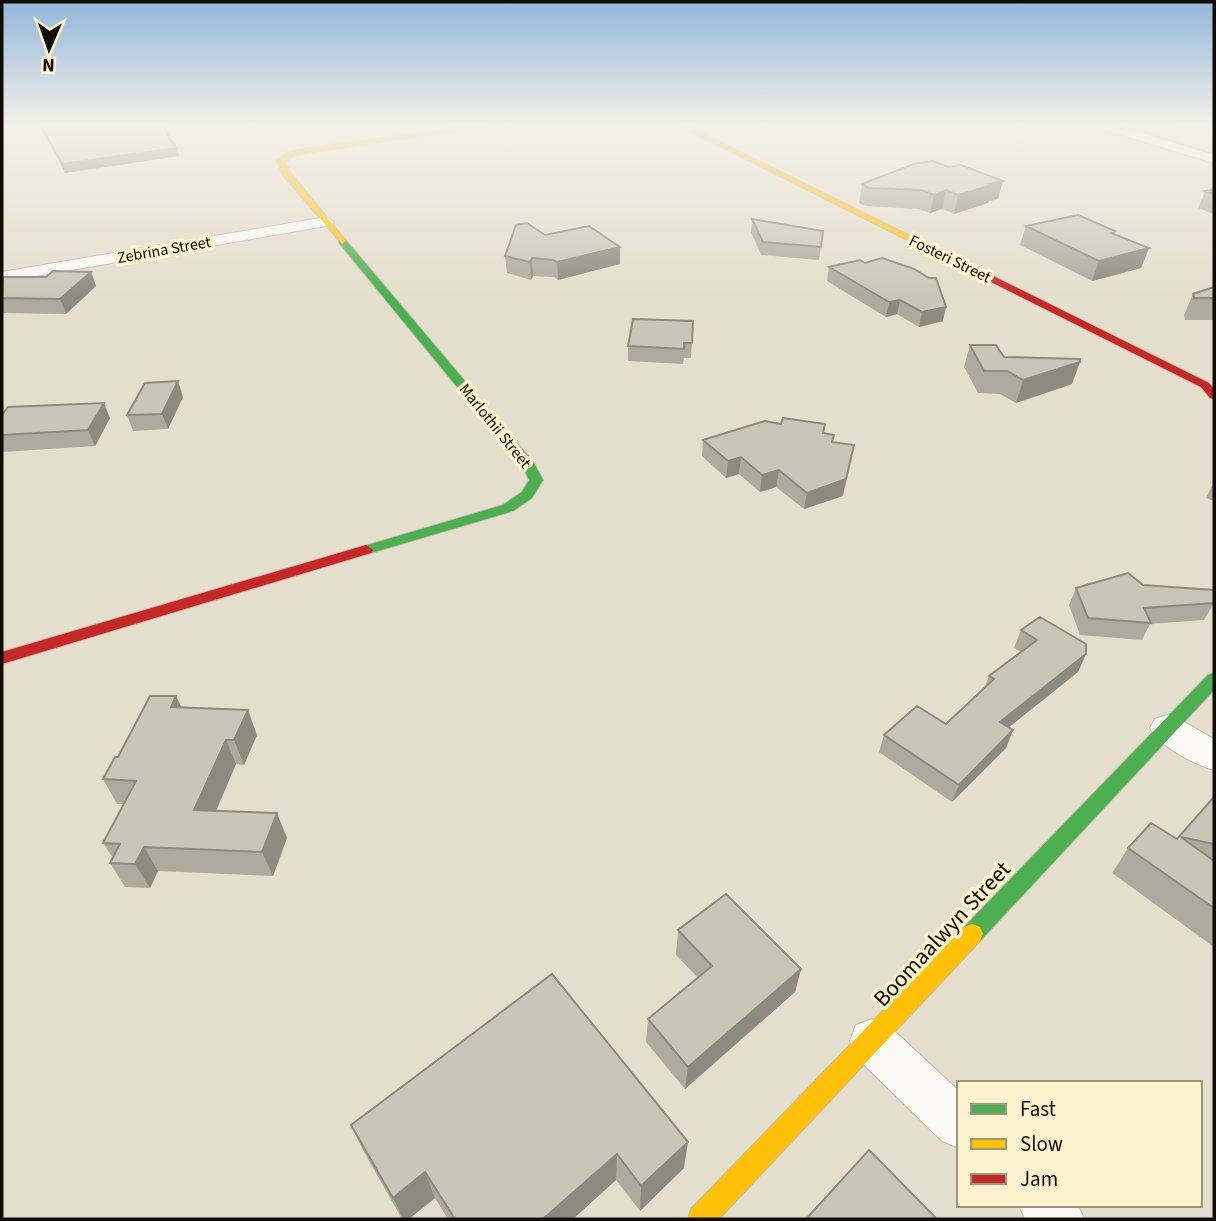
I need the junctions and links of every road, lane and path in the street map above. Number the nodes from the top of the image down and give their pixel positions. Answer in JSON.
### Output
{"nodes":[{"id":1,"x":294,"y":183,"type":"edge"},
{"id":2,"x":797,"y":183,"type":"edge"},
{"id":3,"x":326,"y":222,"type":"junction"},
{"id":4,"x":2,"y":277,"type":"edge"},
{"id":5,"x":1214,"y":396,"type":"edge"},
{"id":6,"x":2,"y":658,"type":"edge"},
{"id":7,"x":1214,"y":679,"type":"edge"},
{"id":8,"x":1167,"y":729,"type":"junction"},
{"id":9,"x":1214,"y":756,"type":"edge"},
{"id":10,"x":872,"y":1041,"type":"junction"},
{"id":11,"x":957,"y":1122,"type":"edge"},
{"id":12,"x":1046,"y":1207,"type":"edge"},
{"id":13,"x":701,"y":1219,"type":"edge"},
{"id":14,"x":1059,"y":1219,"type":"edge"}],
"edges":[{"from":1,"to":3,"type":"street","name":"Marlothii Street"},
{"from":2,"to":5,"type":"street","name":"Fosteri Street"},
{"from":3,"to":4,"type":"street","name":"Zebrina Street"},
{"from":3,"to":6,"type":"street","name":"Marlothii Street"},
{"from":7,"to":8,"type":"street","name":"Boomaalwyn Street"},
{"from":8,"to":9,"type":"street"},
{"from":8,"to":10,"type":"street","name":"Boomaalwyn Street"},
{"from":10,"to":11,"type":"street"},
{"from":10,"to":13,"type":"street","name":"Boomaalwyn Street"},
{"from":12,"to":14,"type":"street"}]}
